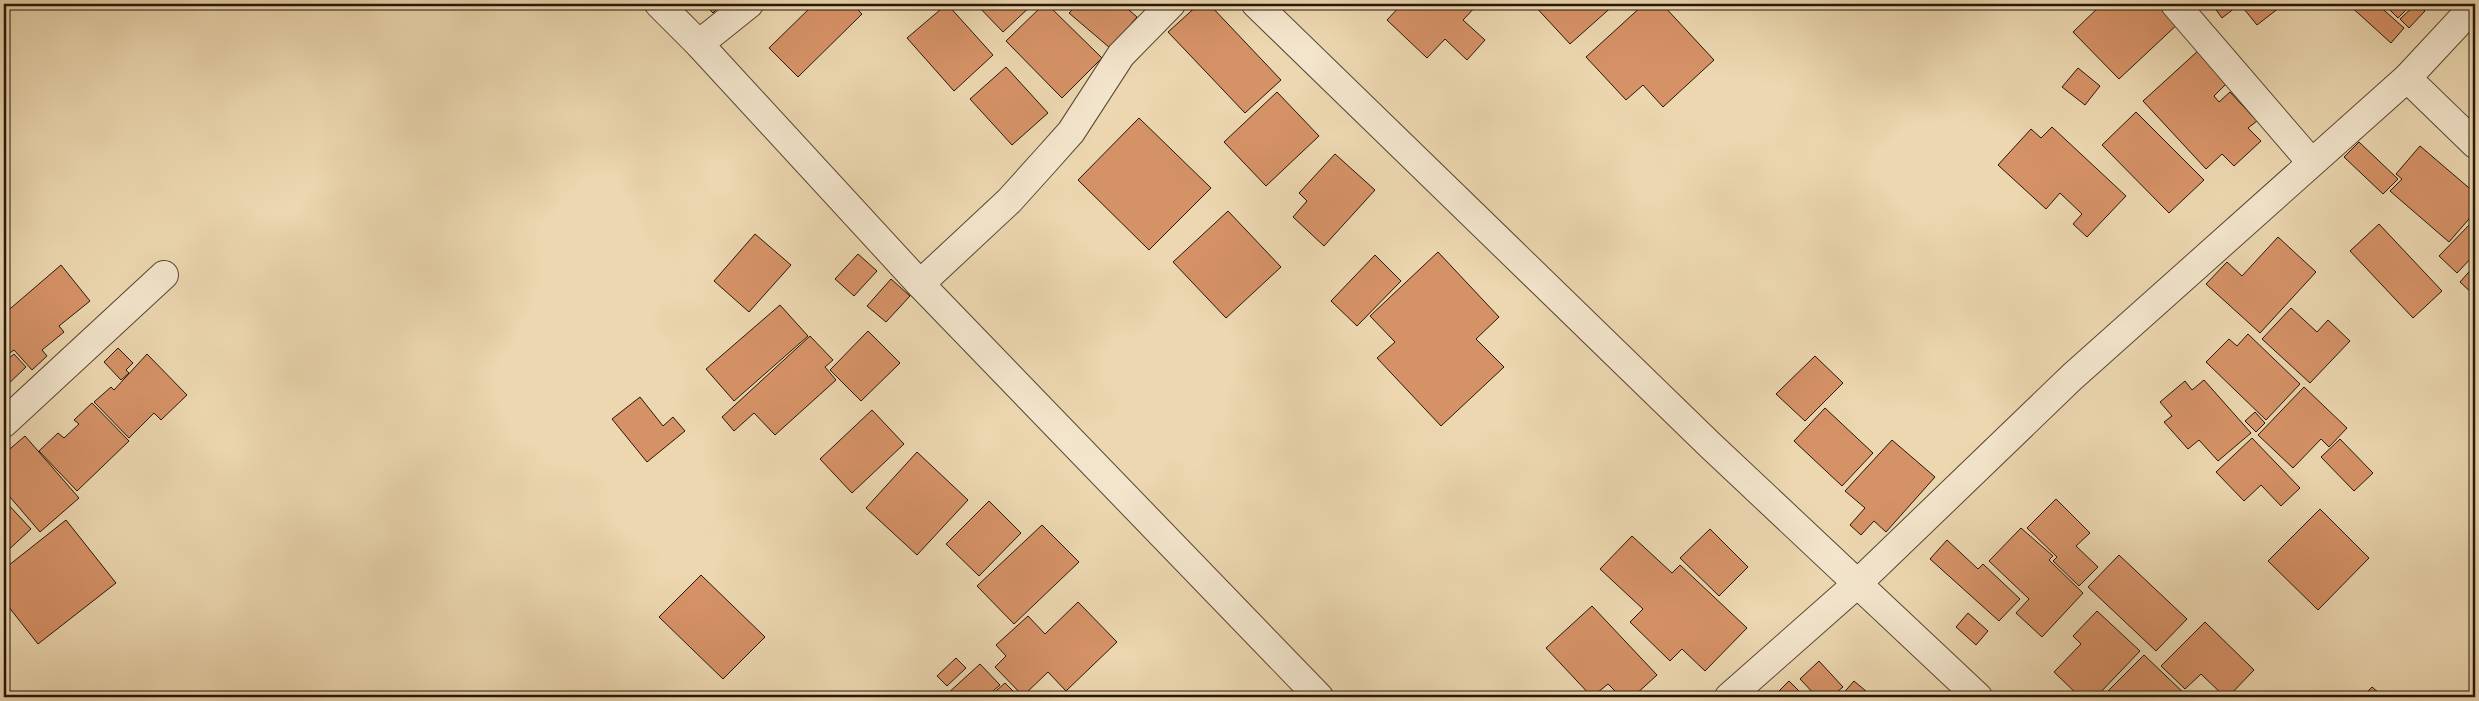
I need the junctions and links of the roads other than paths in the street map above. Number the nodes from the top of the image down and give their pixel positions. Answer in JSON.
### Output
{"nodes":[{"id":1,"x":659,"y":4,"type":"edge"},
{"id":2,"x":749,"y":4,"type":"edge"},
{"id":3,"x":1171,"y":4,"type":"edge"},
{"id":4,"x":1256,"y":4,"type":"edge"},
{"id":5,"x":2176,"y":4,"type":"edge"},
{"id":6,"x":2475,"y":5,"type":"edge"},
{"id":7,"x":699,"y":44,"type":"junction"},
{"id":8,"x":2407,"y":78,"type":"junction"},
{"id":9,"x":2475,"y":144,"type":"edge"},
{"id":10,"x":2311,"y":162,"type":"junction"},
{"id":11,"x":164,"y":275,"type":"dead end"},
{"id":12,"x":920,"y":284,"type":"junction"},
{"id":13,"x":4,"y":423,"type":"edge"},
{"id":14,"x":1857,"y":584,"type":"junction"},
{"id":15,"x":1319,"y":697,"type":"edge"},
{"id":16,"x":1729,"y":697,"type":"edge"},
{"id":17,"x":1978,"y":697,"type":"edge"}],
"edges":[{"from":1,"to":7,"type":"street"},
{"from":2,"to":7,"type":"street"},
{"from":3,"to":12,"type":"street"},
{"from":4,"to":14,"type":"street"},
{"from":5,"to":10,"type":"street"},
{"from":6,"to":8,"type":"street"},
{"from":7,"to":12,"type":"street"},
{"from":8,"to":9,"type":"street"},
{"from":8,"to":10,"type":"street"},
{"from":10,"to":14,"type":"street"},
{"from":11,"to":13,"type":"street"},
{"from":12,"to":15,"type":"street"},
{"from":14,"to":16,"type":"street"},
{"from":14,"to":17,"type":"street"}]}
